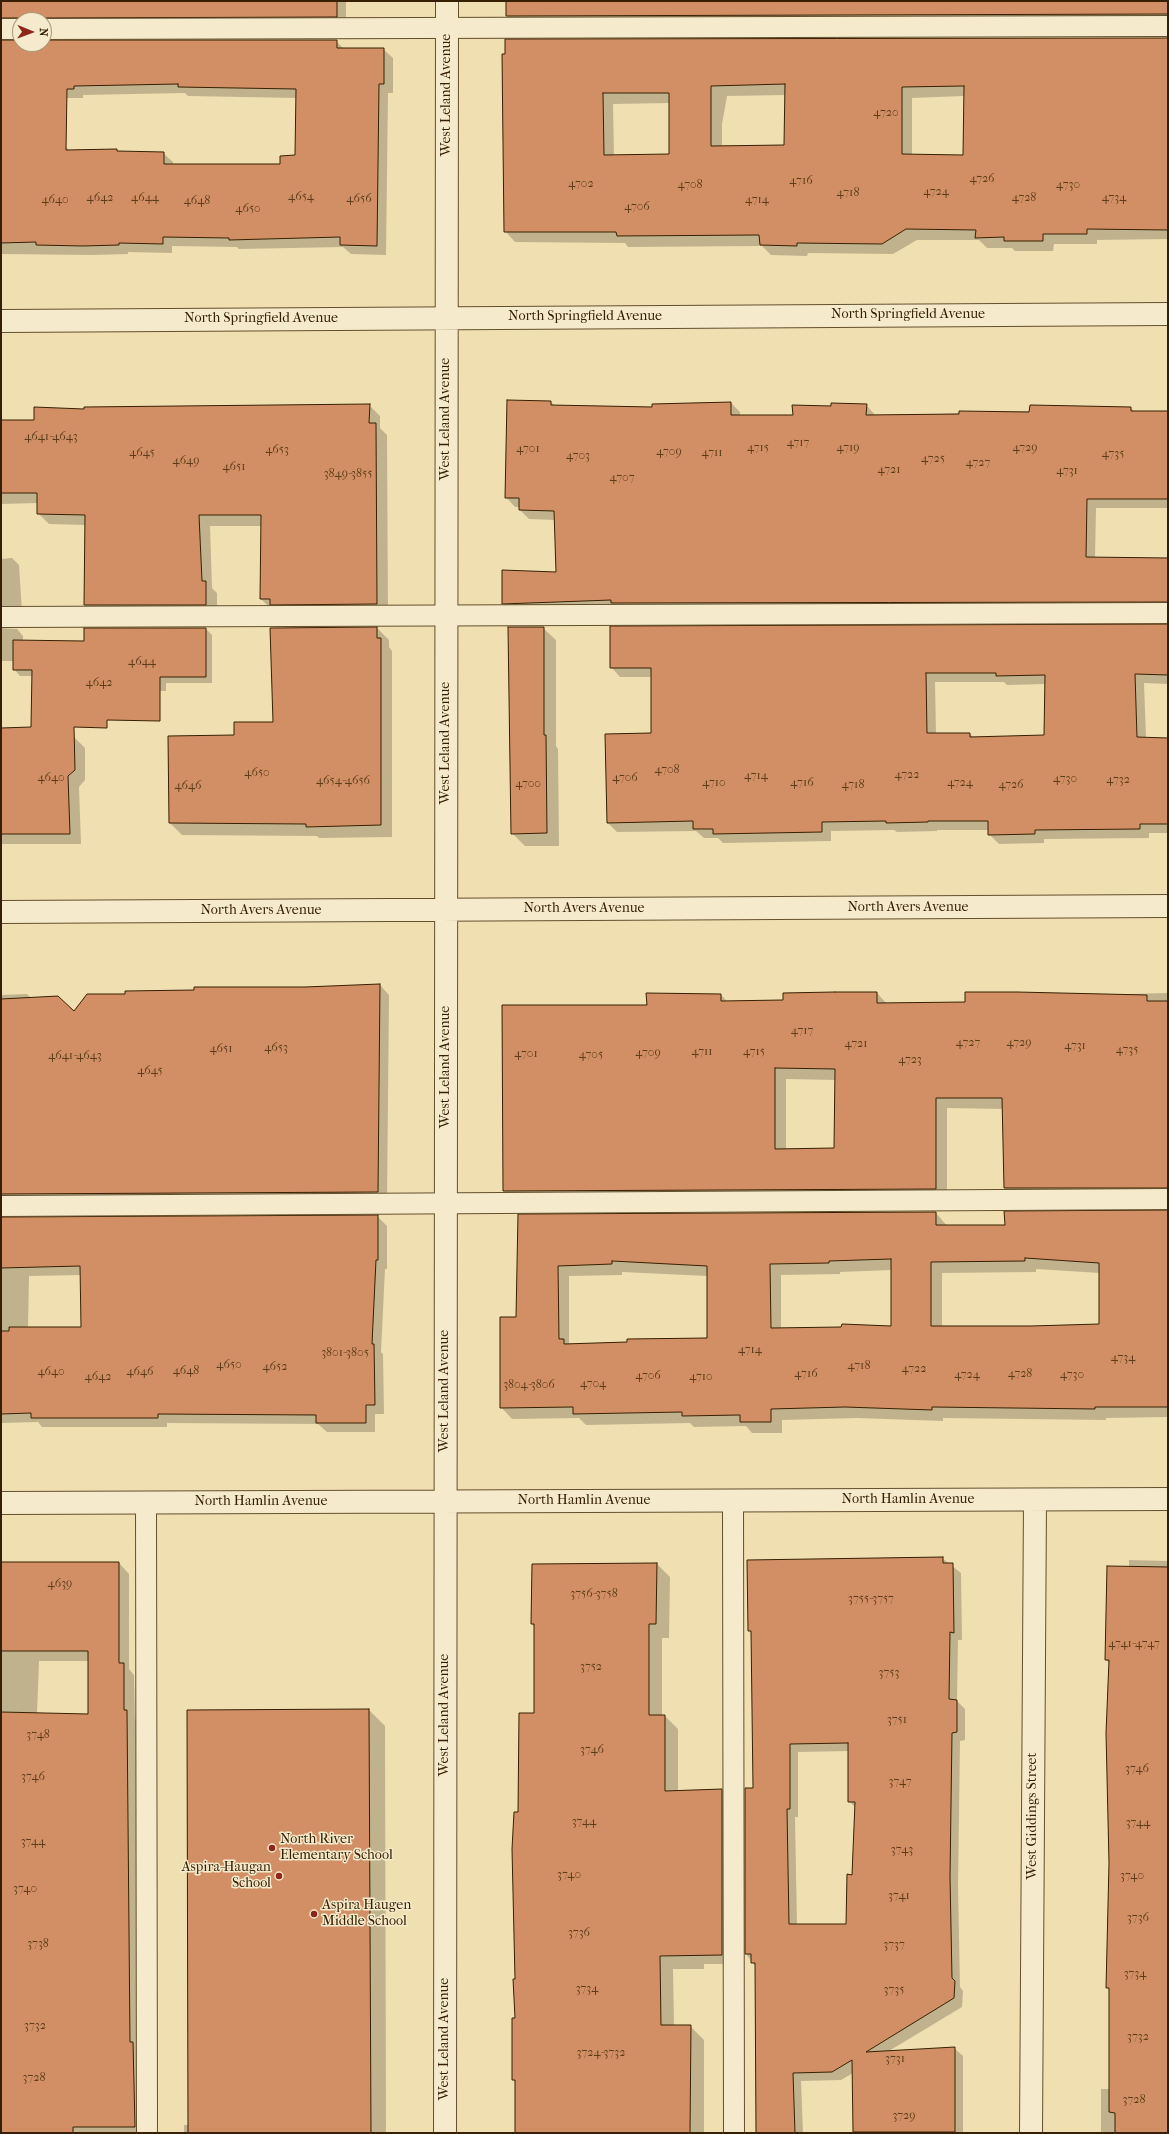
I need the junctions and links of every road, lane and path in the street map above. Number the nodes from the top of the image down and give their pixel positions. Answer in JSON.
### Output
{"nodes":[{"id":1,"x":447,"y":1,"type":"edge"},
{"id":2,"x":1168,"y":26,"type":"edge"},
{"id":3,"x":447,"y":28,"type":"junction"},
{"id":4,"x":1,"y":29,"type":"edge"},
{"id":5,"x":12,"y":29,"type":"edge"},
{"id":6,"x":52,"y":29,"type":"edge"},
{"id":7,"x":1168,"y":314,"type":"edge"},
{"id":8,"x":447,"y":318,"type":"junction"},
{"id":9,"x":1,"y":321,"type":"edge"},
{"id":10,"x":1168,"y":613,"type":"edge"},
{"id":11,"x":446,"y":616,"type":"junction"},
{"id":12,"x":1,"y":617,"type":"edge"},
{"id":13,"x":1168,"y":906,"type":"edge"},
{"id":14,"x":446,"y":910,"type":"junction"},
{"id":15,"x":1,"y":912,"type":"edge"},
{"id":16,"x":1168,"y":1199,"type":"edge"},
{"id":17,"x":445,"y":1203,"type":"junction"},
{"id":18,"x":1,"y":1206,"type":"edge"},
{"id":19,"x":1168,"y":1499,"type":"edge"},
{"id":20,"x":1035,"y":1500,"type":"junction"},
{"id":21,"x":733,"y":1501,"type":"junction"},
{"id":22,"x":445,"y":1502,"type":"junction"},
{"id":23,"x":1,"y":1503,"type":"edge"},
{"id":24,"x":146,"y":1503,"type":"junction"},
{"id":25,"x":147,"y":2133,"type":"edge"},
{"id":26,"x":444,"y":2133,"type":"edge"},
{"id":27,"x":734,"y":2133,"type":"edge"},
{"id":28,"x":1032,"y":2133,"type":"edge"}],
"edges":[{"from":1,"to":3,"type":"street","name":"West Leland Avenue"},
{"from":2,"to":3,"type":"lane"},
{"from":3,"to":6,"type":"lane"},
{"from":3,"to":8,"type":"street","name":"West Leland Avenue"},
{"from":4,"to":5,"type":"lane"},
{"from":7,"to":8,"type":"street","name":"North Springfield Avenue"},
{"from":8,"to":9,"type":"street","name":"North Springfield Avenue"},
{"from":8,"to":11,"type":"street","name":"West Leland Avenue"},
{"from":10,"to":11,"type":"lane"},
{"from":11,"to":12,"type":"lane"},
{"from":11,"to":14,"type":"street","name":"West Leland Avenue"},
{"from":13,"to":14,"type":"street","name":"North Avers Avenue"},
{"from":14,"to":15,"type":"street","name":"North Avers Avenue"},
{"from":14,"to":17,"type":"street","name":"West Leland Avenue"},
{"from":16,"to":17,"type":"lane"},
{"from":17,"to":18,"type":"lane"},
{"from":17,"to":22,"type":"street","name":"West Leland Avenue"},
{"from":19,"to":20,"type":"street","name":"North Hamlin Avenue"},
{"from":20,"to":21,"type":"street","name":"North Hamlin Avenue"},
{"from":20,"to":28,"type":"street","name":"West Giddings Street"},
{"from":21,"to":22,"type":"street","name":"North Hamlin Avenue"},
{"from":21,"to":27,"type":"lane"},
{"from":22,"to":24,"type":"street","name":"North Hamlin Avenue"},
{"from":22,"to":26,"type":"street","name":"West Leland Avenue"},
{"from":23,"to":24,"type":"street","name":"North Hamlin Avenue"},
{"from":24,"to":25,"type":"lane"}]}
